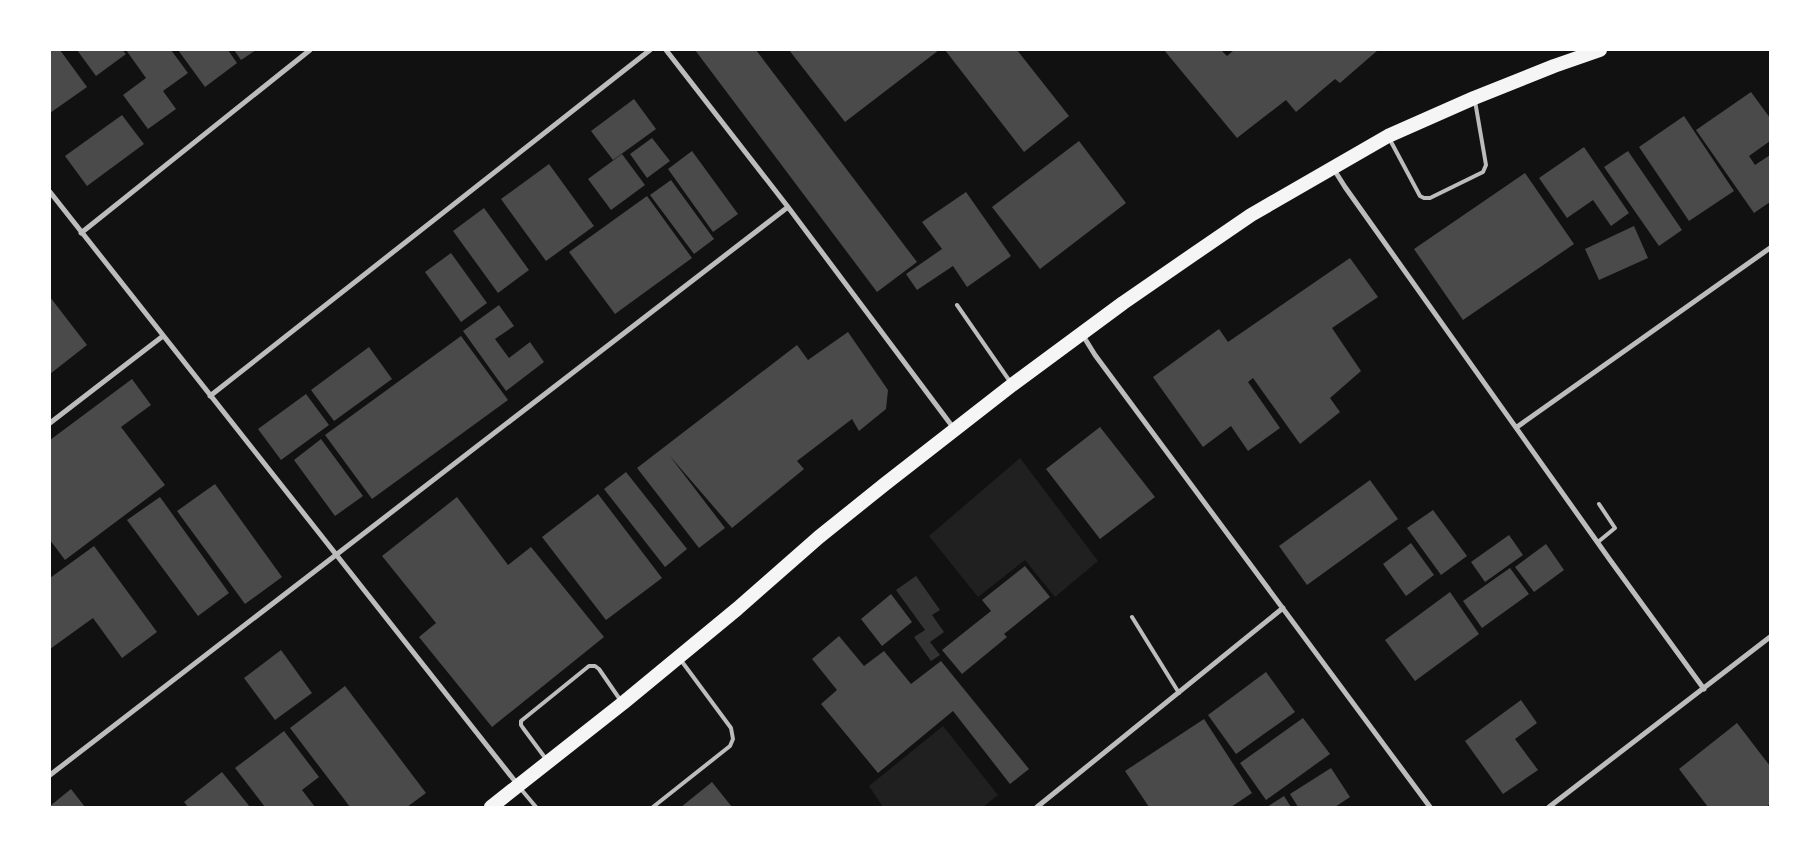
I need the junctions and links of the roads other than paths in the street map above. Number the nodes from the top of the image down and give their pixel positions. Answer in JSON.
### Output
{"nodes":[{"id":1,"x":310,"y":50,"type":"edge"},
{"id":2,"x":650,"y":50,"type":"edge"},
{"id":3,"x":666,"y":50,"type":"edge"},
{"id":4,"x":1600,"y":50,"type":"edge"},
{"id":5,"x":1474,"y":98,"type":"junction"},
{"id":6,"x":1388,"y":136,"type":"junction"},
{"id":7,"x":1333,"y":167,"type":"junction"},
{"id":8,"x":50,"y":192,"type":"edge"},
{"id":9,"x":788,"y":207,"type":"junction"},
{"id":10,"x":82,"y":233,"type":"junction"},
{"id":11,"x":1770,"y":248,"type":"edge"},
{"id":12,"x":957,"y":305,"type":"dead end"},
{"id":13,"x":1082,"y":334,"type":"junction"},
{"id":14,"x":163,"y":336,"type":"junction"},
{"id":15,"x":1012,"y":385,"type":"junction"},
{"id":16,"x":210,"y":396,"type":"junction"},
{"id":17,"x":50,"y":423,"type":"edge"},
{"id":18,"x":1516,"y":427,"type":"junction"},
{"id":19,"x":955,"y":430,"type":"junction"},
{"id":20,"x":1599,"y":504,"type":"dead end"},
{"id":21,"x":1598,"y":542,"type":"junction"},
{"id":22,"x":335,"y":555,"type":"junction"},
{"id":23,"x":1283,"y":608,"type":"junction"},
{"id":24,"x":1132,"y":616,"type":"dead end"},
{"id":25,"x":1770,"y":637,"type":"edge"},
{"id":26,"x":679,"y":657,"type":"junction"},
{"id":27,"x":1704,"y":689,"type":"junction"},
{"id":28,"x":1179,"y":693,"type":"junction"},
{"id":29,"x":623,"y":703,"type":"junction"},
{"id":30,"x":549,"y":762,"type":"junction"},
{"id":31,"x":50,"y":775,"type":"edge"},
{"id":32,"x":519,"y":786,"type":"junction"},
{"id":33,"x":491,"y":807,"type":"edge"},
{"id":34,"x":536,"y":807,"type":"edge"},
{"id":35,"x":653,"y":807,"type":"edge"},
{"id":36,"x":1037,"y":807,"type":"edge"},
{"id":37,"x":1430,"y":807,"type":"edge"},
{"id":38,"x":1549,"y":807,"type":"edge"}],
"edges":[{"from":1,"to":10,"type":"street"},
{"from":2,"to":16,"type":"street"},
{"from":3,"to":9,"type":"street"},
{"from":4,"to":5,"type":"highway"},
{"from":5,"to":6,"type":"highway"},
{"from":5,"to":6,"type":"lane"},
{"from":6,"to":7,"type":"highway"},
{"from":7,"to":13,"type":"highway"},
{"from":7,"to":18,"type":"street"},
{"from":8,"to":10,"type":"street"},
{"from":9,"to":19,"type":"street"},
{"from":9,"to":22,"type":"street"},
{"from":10,"to":14,"type":"street"},
{"from":11,"to":18,"type":"street"},
{"from":12,"to":15,"type":"lane"},
{"from":13,"to":15,"type":"highway"},
{"from":13,"to":23,"type":"street"},
{"from":14,"to":16,"type":"street"},
{"from":14,"to":17,"type":"street"},
{"from":15,"to":19,"type":"highway"},
{"from":16,"to":22,"type":"street"},
{"from":18,"to":21,"type":"street"},
{"from":19,"to":26,"type":"highway"},
{"from":20,"to":21,"type":"lane"},
{"from":21,"to":27,"type":"street"},
{"from":22,"to":31,"type":"street"},
{"from":22,"to":32,"type":"street"},
{"from":23,"to":28,"type":"street"},
{"from":23,"to":37,"type":"street"},
{"from":24,"to":28,"type":"lane"},
{"from":25,"to":27,"type":"street"},
{"from":26,"to":29,"type":"highway"},
{"from":26,"to":35,"type":"lane"},
{"from":27,"to":38,"type":"street"},
{"from":28,"to":36,"type":"street"},
{"from":29,"to":30,"type":"highway"},
{"from":29,"to":30,"type":"lane"},
{"from":30,"to":32,"type":"highway"},
{"from":32,"to":33,"type":"highway"},
{"from":32,"to":34,"type":"lane"}]}
